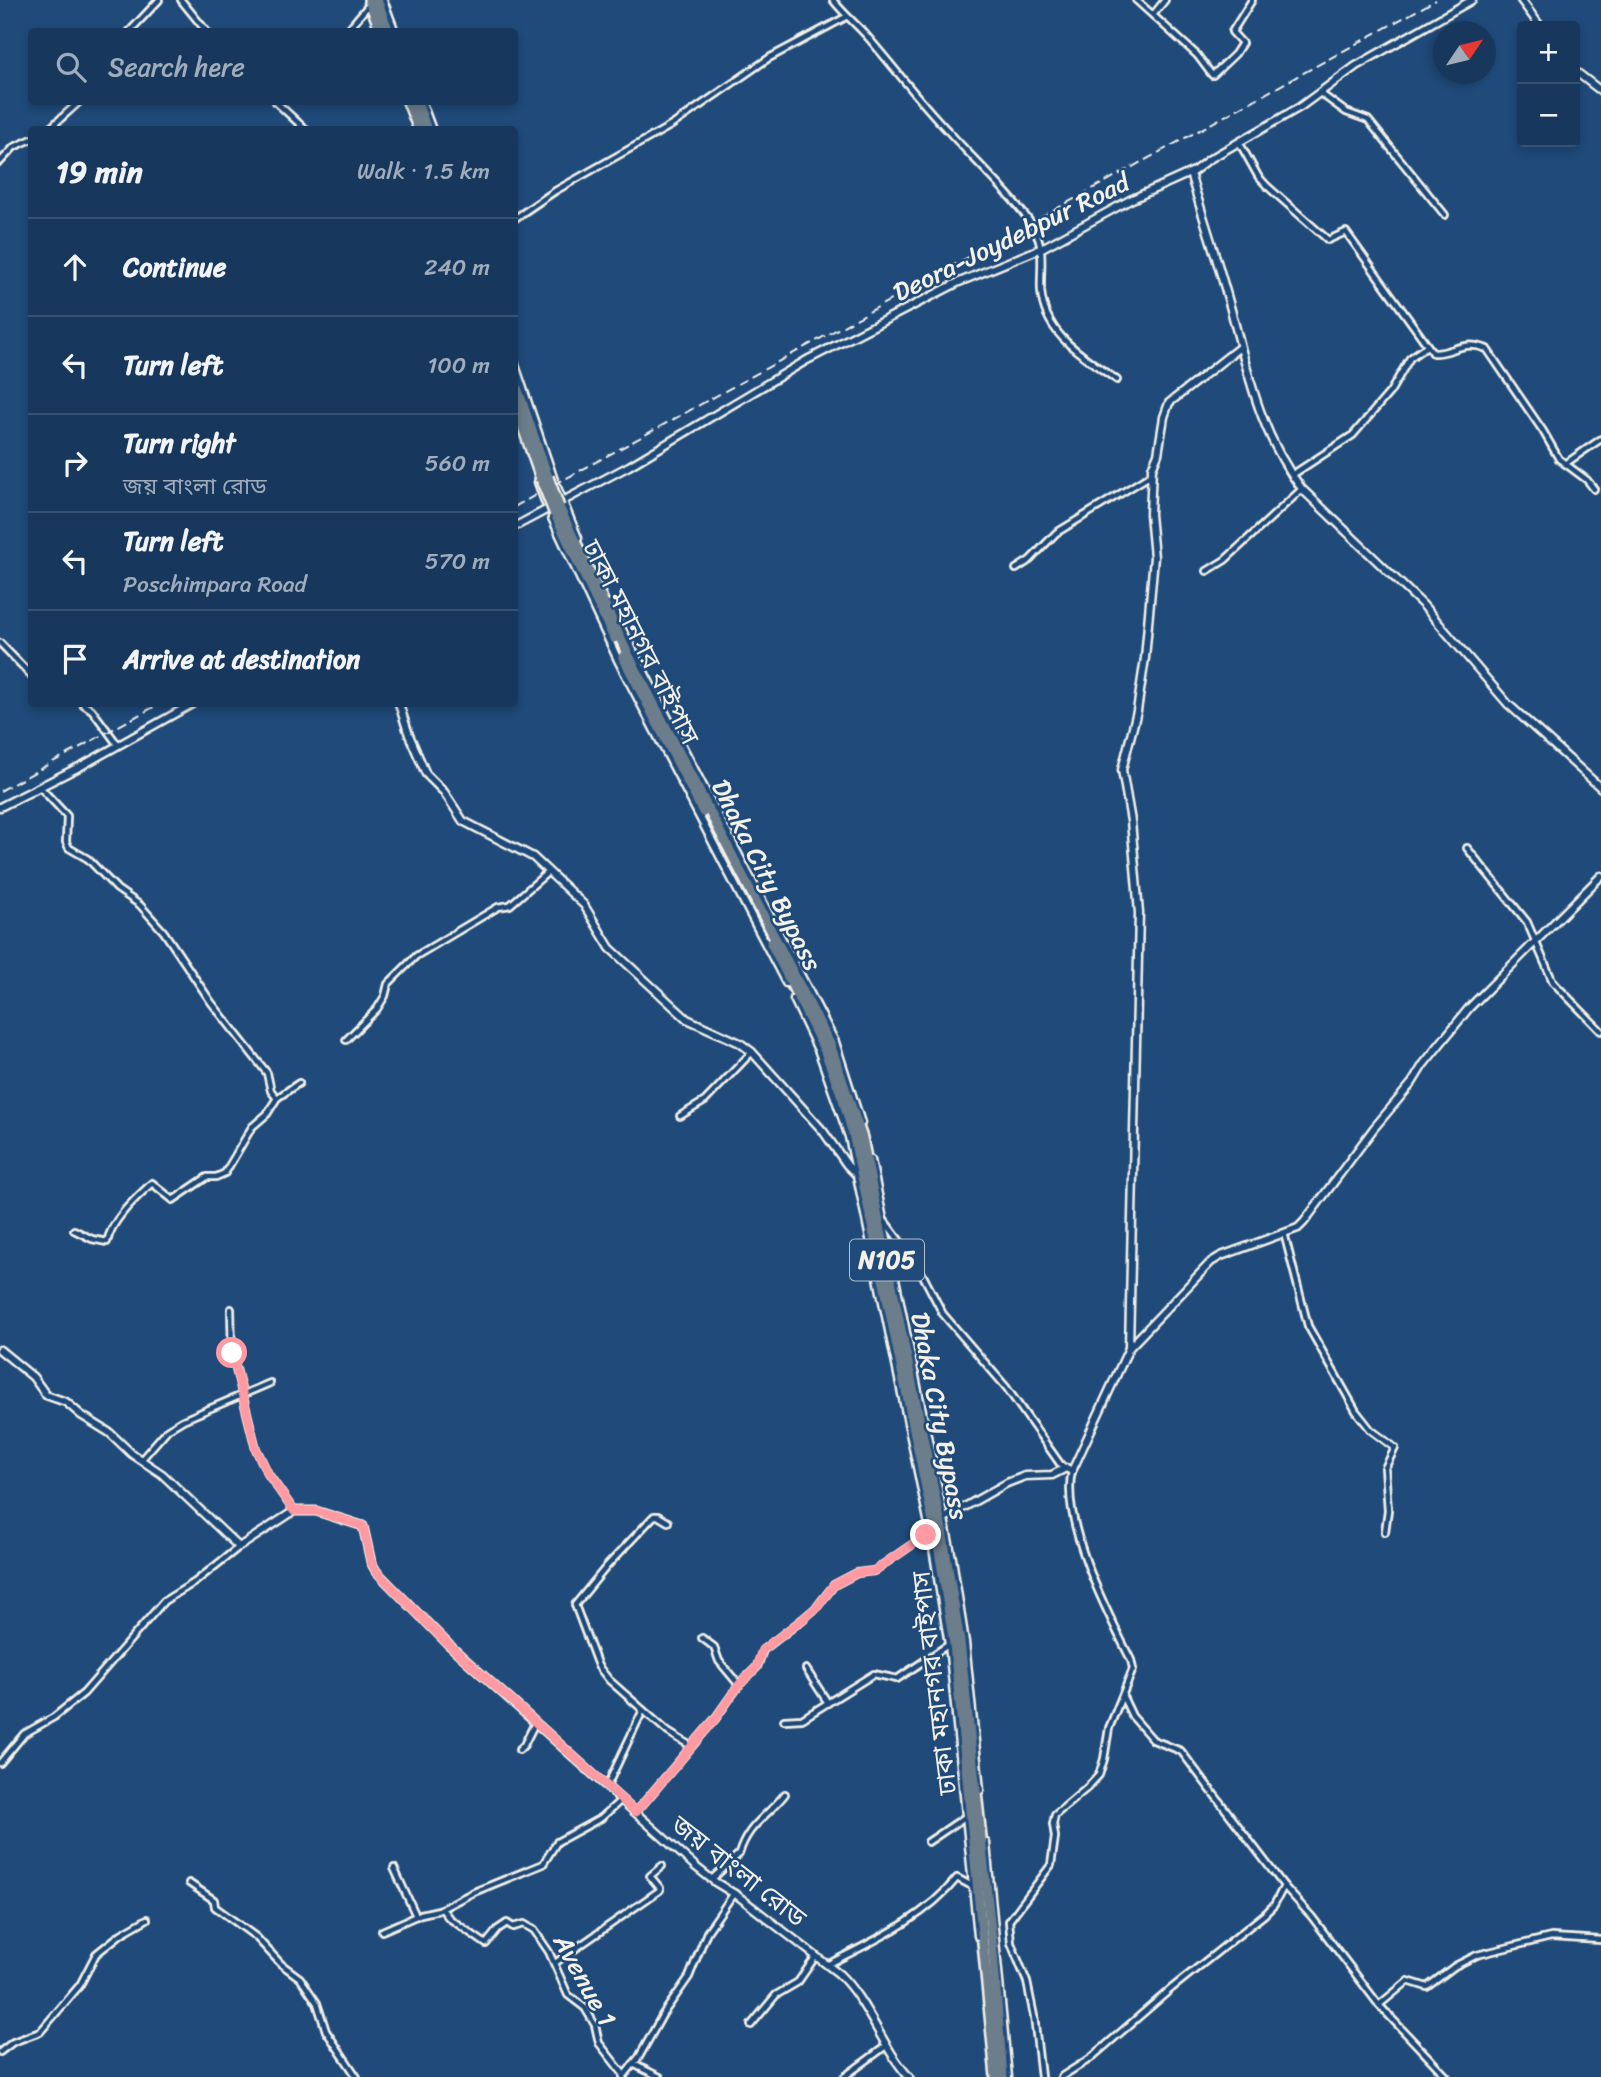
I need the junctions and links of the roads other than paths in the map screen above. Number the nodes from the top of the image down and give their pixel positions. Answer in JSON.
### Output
{"nodes":[{"id":1,"x":159,"y":0,"type":"edge"},
{"id":2,"x":181,"y":0,"type":"edge"},
{"id":3,"x":377,"y":0,"type":"edge"},
{"id":4,"x":383,"y":0,"type":"edge"},
{"id":5,"x":833,"y":0,"type":"edge"},
{"id":6,"x":1136,"y":0,"type":"edge"},
{"id":7,"x":1165,"y":0,"type":"edge"},
{"id":8,"x":1252,"y":0,"type":"edge"},
{"id":9,"x":1472,"y":0,"type":"edge"},
{"id":10,"x":1521,"y":0,"type":"edge"},
{"id":11,"x":367,"y":2,"type":"edge"},
{"id":12,"x":1153,"y":15,"type":"junction"},
{"id":13,"x":846,"y":17,"type":"junction"},
{"id":14,"x":1536,"y":21,"type":"edge"},
{"id":15,"x":133,"y":28,"type":"edge"},
{"id":16,"x":203,"y":28,"type":"edge"},
{"id":17,"x":349,"y":28,"type":"edge"},
{"id":18,"x":377,"y":28,"type":"edge"},
{"id":19,"x":388,"y":28,"type":"edge"},
{"id":20,"x":394,"y":28,"type":"edge"},
{"id":21,"x":1580,"y":75,"type":"edge"},
{"id":22,"x":1601,"y":91,"type":"edge"},
{"id":23,"x":1320,"y":93,"type":"junction"},
{"id":24,"x":76,"y":105,"type":"edge"},
{"id":25,"x":279,"y":105,"type":"edge"},
{"id":26,"x":407,"y":105,"type":"edge"},
{"id":27,"x":420,"y":105,"type":"edge"},
{"id":28,"x":52,"y":126,"type":"edge"},
{"id":29,"x":302,"y":126,"type":"edge"},
{"id":30,"x":415,"y":126,"type":"edge"},
{"id":31,"x":428,"y":126,"type":"edge"},
{"id":32,"x":28,"y":141,"type":"edge"},
{"id":33,"x":1239,"y":142,"type":"junction"},
{"id":34,"x":0,"y":162,"type":"edge"},
{"id":35,"x":1190,"y":173,"type":"junction"},
{"id":36,"x":1445,"y":215,"type":"dead end"},
{"id":37,"x":518,"y":216,"type":"edge"},
{"id":38,"x":1042,"y":248,"type":"junction"},
{"id":39,"x":1427,"y":346,"type":"junction"},
{"id":40,"x":1240,"y":347,"type":"junction"},
{"id":41,"x":518,"y":376,"type":"edge"},
{"id":42,"x":1117,"y":380,"type":"dead end"},
{"id":43,"x":518,"y":392,"type":"edge"},
{"id":44,"x":518,"y":411,"type":"edge"},
{"id":45,"x":518,"y":422,"type":"edge"},
{"id":46,"x":1601,"y":439,"type":"edge"},
{"id":47,"x":1565,"y":464,"type":"junction"},
{"id":48,"x":1151,"y":475,"type":"junction"},
{"id":49,"x":1291,"y":475,"type":"junction"},
{"id":50,"x":545,"y":478,"type":"junction"},
{"id":51,"x":1301,"y":489,"type":"junction"},
{"id":52,"x":1594,"y":489,"type":"dead end"},
{"id":53,"x":556,"y":507,"type":"junction"},
{"id":54,"x":518,"y":525,"type":"edge"},
{"id":55,"x":1016,"y":569,"type":"dead end"},
{"id":56,"x":1207,"y":571,"type":"dead end"},
{"id":57,"x":0,"y":643,"type":"edge"},
{"id":58,"x":28,"y":672,"type":"edge"},
{"id":59,"x":88,"y":707,"type":"edge"},
{"id":60,"x":187,"y":707,"type":"edge"},
{"id":61,"x":400,"y":707,"type":"edge"},
{"id":62,"x":118,"y":746,"type":"junction"},
{"id":63,"x":40,"y":787,"type":"junction"},
{"id":64,"x":1601,"y":788,"type":"edge"},
{"id":65,"x":0,"y":807,"type":"edge"},
{"id":66,"x":1467,"y":848,"type":"dead end"},
{"id":67,"x":549,"y":871,"type":"junction"},
{"id":68,"x":1601,"y":876,"type":"edge"},
{"id":69,"x":1534,"y":943,"type":"junction"},
{"id":70,"x":1601,"y":1031,"type":"edge"},
{"id":71,"x":346,"y":1040,"type":"dead end"},
{"id":72,"x":752,"y":1052,"type":"junction"},
{"id":73,"x":299,"y":1083,"type":"dead end"},
{"id":74,"x":277,"y":1098,"type":"junction"},
{"id":75,"x":680,"y":1116,"type":"dead end"},
{"id":76,"x":856,"y":1174,"type":"junction"},
{"id":77,"x":884,"y":1220,"type":"junction"},
{"id":78,"x":74,"y":1230,"type":"dead end"},
{"id":79,"x":1284,"y":1233,"type":"junction"},
{"id":80,"x":231,"y":1309,"type":"dead end"},
{"id":81,"x":1129,"y":1348,"type":"junction"},
{"id":82,"x":0,"y":1350,"type":"edge"},
{"id":83,"x":270,"y":1383,"type":"dead end"},
{"id":84,"x":244,"y":1395,"type":"junction"},
{"id":85,"x":141,"y":1460,"type":"junction"},
{"id":86,"x":1063,"y":1468,"type":"junction"},
{"id":87,"x":1072,"y":1471,"type":"junction"},
{"id":88,"x":294,"y":1511,"type":"junction"},
{"id":89,"x":945,"y":1518,"type":"junction"},
{"id":90,"x":668,"y":1522,"type":"dead end"},
{"id":91,"x":930,"y":1530,"type":"junction"},
{"id":92,"x":1385,"y":1532,"type":"dead end"},
{"id":93,"x":239,"y":1547,"type":"junction"},
{"id":94,"x":702,"y":1638,"type":"dead end"},
{"id":95,"x":949,"y":1645,"type":"junction"},
{"id":96,"x":807,"y":1669,"type":"dead end"},
{"id":97,"x":739,"y":1685,"type":"junction"},
{"id":98,"x":1123,"y":1696,"type":"junction"},
{"id":99,"x":828,"y":1703,"type":"junction"},
{"id":100,"x":643,"y":1710,"type":"junction"},
{"id":101,"x":785,"y":1720,"type":"dead end"},
{"id":102,"x":535,"y":1723,"type":"junction"},
{"id":103,"x":691,"y":1746,"type":"junction"},
{"id":104,"x":519,"y":1750,"type":"dead end"},
{"id":105,"x":0,"y":1763,"type":"edge"},
{"id":106,"x":607,"y":1786,"type":"junction"},
{"id":107,"x":785,"y":1794,"type":"dead end"},
{"id":108,"x":621,"y":1800,"type":"junction"},
{"id":109,"x":636,"y":1812,"type":"junction"},
{"id":110,"x":965,"y":1817,"type":"junction"},
{"id":111,"x":928,"y":1842,"type":"dead end"},
{"id":112,"x":662,"y":1866,"type":"dead end"},
{"id":113,"x":394,"y":1868,"type":"dead end"},
{"id":114,"x":711,"y":1880,"type":"junction"},
{"id":115,"x":189,"y":1883,"type":"dead end"},
{"id":116,"x":1284,"y":1886,"type":"junction"},
{"id":117,"x":973,"y":1887,"type":"junction"},
{"id":118,"x":734,"y":1893,"type":"junction"},
{"id":119,"x":442,"y":1909,"type":"junction"},
{"id":120,"x":416,"y":1916,"type":"junction"},
{"id":121,"x":147,"y":1919,"type":"dead end"},
{"id":122,"x":382,"y":1931,"type":"dead end"},
{"id":123,"x":1601,"y":1940,"type":"edge"},
{"id":124,"x":816,"y":1956,"type":"junction"},
{"id":125,"x":555,"y":1963,"type":"junction"},
{"id":126,"x":827,"y":1965,"type":"junction"},
{"id":127,"x":1379,"y":2005,"type":"junction"},
{"id":128,"x":751,"y":2025,"type":"dead end"},
{"id":129,"x":886,"y":2046,"type":"junction"},
{"id":130,"x":0,"y":2052,"type":"edge"},
{"id":131,"x":633,"y":2064,"type":"junction"},
{"id":132,"x":624,"y":2076,"type":"edge"},
{"id":133,"x":357,"y":2077,"type":"edge"},
{"id":134,"x":660,"y":2077,"type":"edge"},
{"id":135,"x":844,"y":2077,"type":"edge"},
{"id":136,"x":909,"y":2077,"type":"edge"},
{"id":137,"x":994,"y":2077,"type":"edge"},
{"id":138,"x":1003,"y":2077,"type":"edge"},
{"id":139,"x":1009,"y":2077,"type":"edge"},
{"id":140,"x":1041,"y":2077,"type":"edge"},
{"id":141,"x":1061,"y":2077,"type":"edge"},
{"id":142,"x":1447,"y":2077,"type":"edge"}],
"edges":[{"from":1,"to":15,"type":"street"},
{"from":2,"to":16,"type":"street"},
{"from":3,"to":19,"type":"highway"},
{"from":4,"to":20,"type":"street"},
{"from":5,"to":13,"type":"street"},
{"from":6,"to":12,"type":"street"},
{"from":7,"to":12,"type":"street"},
{"from":8,"to":12,"type":"street"},
{"from":9,"to":23,"type":"street","name":"Deora-Joydebpur Road"},
{"from":10,"to":14,"type":"street"},
{"from":11,"to":17,"type":"street"},
{"from":11,"to":18,"type":"highway"},
{"from":13,"to":37,"type":"street"},
{"from":13,"to":38,"type":"street"},
{"from":21,"to":22,"type":"street"},
{"from":23,"to":33,"type":"street","name":"Deora-Joydebpur Road"},
{"from":23,"to":36,"type":"street"},
{"from":24,"to":28,"type":"street"},
{"from":25,"to":29,"type":"street"},
{"from":26,"to":30,"type":"highway"},
{"from":27,"to":31,"type":"highway"},
{"from":32,"to":34,"type":"street"},
{"from":33,"to":35,"type":"street","name":"Deora-Joydebpur Road"},
{"from":33,"to":39,"type":"street"},
{"from":35,"to":38,"type":"street","name":"Deora-Joydebpur Road"},
{"from":35,"to":40,"type":"street"},
{"from":38,"to":42,"type":"street"},
{"from":38,"to":53,"type":"street","name":"Deora-Joydebpur Road"},
{"from":39,"to":47,"type":"street"},
{"from":39,"to":49,"type":"street"},
{"from":40,"to":48,"type":"street"},
{"from":40,"to":49,"type":"street"},
{"from":41,"to":53,"type":"street"},
{"from":43,"to":50,"type":"highway","number":"N105"},
{"from":44,"to":50,"type":"highway","name":"ঢাকা মহানগর বাইপাস","number":"N105"},
{"from":45,"to":53,"type":"street"},
{"from":46,"to":47,"type":"street"},
{"from":47,"to":52,"type":"street"},
{"from":48,"to":55,"type":"street"},
{"from":48,"to":81,"type":"street"},
{"from":49,"to":51,"type":"street"},
{"from":50,"to":53,"type":"highway","name":"ঢাকা মহানগর বাইপাস","number":"N105","bridge":true},
{"from":51,"to":56,"type":"street"},
{"from":51,"to":64,"type":"street"},
{"from":53,"to":54,"type":"street","name":"Deora-Joydebpur Road"},
{"from":53,"to":76,"type":"street"},
{"from":53,"to":77,"type":"street"},
{"from":53,"to":137,"type":"highway","name":"ঢাকা মহানগর বাইপাস","number":"N105"},
{"from":53,"to":138,"type":"highway","name":"Dhaka City Bypass","number":"N105"},
{"from":57,"to":58,"type":"street"},
{"from":59,"to":62,"type":"street"},
{"from":60,"to":62,"type":"street"},
{"from":61,"to":67,"type":"street"},
{"from":62,"to":63,"type":"street"},
{"from":63,"to":65,"type":"street"},
{"from":63,"to":74,"type":"street"},
{"from":66,"to":69,"type":"street"},
{"from":67,"to":71,"type":"street"},
{"from":67,"to":72,"type":"street"},
{"from":68,"to":69,"type":"street"},
{"from":69,"to":70,"type":"street"},
{"from":69,"to":79,"type":"street"},
{"from":72,"to":75,"type":"street"},
{"from":72,"to":76,"type":"street"},
{"from":73,"to":74,"type":"street"},
{"from":74,"to":78,"type":"street"},
{"from":76,"to":91,"type":"street"},
{"from":77,"to":86,"type":"street"},
{"from":77,"to":89,"type":"street"},
{"from":79,"to":81,"type":"street"},
{"from":79,"to":92,"type":"street"},
{"from":80,"to":84,"type":"street"},
{"from":81,"to":87,"type":"street"},
{"from":82,"to":85,"type":"street"},
{"from":83,"to":84,"type":"street"},
{"from":84,"to":85,"type":"street"},
{"from":84,"to":88,"type":"street"},
{"from":85,"to":93,"type":"street"},
{"from":86,"to":87,"type":"street"},
{"from":86,"to":89,"type":"street"},
{"from":87,"to":98,"type":"street"},
{"from":88,"to":93,"type":"street"},
{"from":88,"to":102,"type":"street","name":"জয় বাংলা রোড"},
{"from":89,"to":139,"type":"street"},
{"from":90,"to":100,"type":"street"},
{"from":91,"to":95,"type":"street"},
{"from":91,"to":97,"type":"street"},
{"from":93,"to":105,"type":"street"},
{"from":94,"to":97,"type":"street"},
{"from":95,"to":99,"type":"street"},
{"from":95,"to":110,"type":"street"},
{"from":96,"to":99,"type":"street"},
{"from":97,"to":103,"type":"street"},
{"from":98,"to":116,"type":"street"},
{"from":98,"to":140,"type":"street"},
{"from":99,"to":101,"type":"street"},
{"from":100,"to":103,"type":"street"},
{"from":100,"to":106,"type":"street"},
{"from":102,"to":104,"type":"street"},
{"from":102,"to":106,"type":"street","name":"জয় বাংলা রোড"},
{"from":103,"to":109,"type":"street"},
{"from":106,"to":108,"type":"street","name":"জয় বাংলা রোড"},
{"from":107,"to":114,"type":"street"},
{"from":108,"to":109,"type":"street","name":"জয় বাংলা রোড"},
{"from":108,"to":119,"type":"street"},
{"from":109,"to":114,"type":"street","name":"জয় বাংলা রোড"},
{"from":110,"to":111,"type":"street"},
{"from":110,"to":117,"type":"street"},
{"from":112,"to":125,"type":"street"},
{"from":113,"to":120,"type":"street"},
{"from":114,"to":118,"type":"street","name":"জয় বাংলা রোড"},
{"from":115,"to":133,"type":"street"},
{"from":116,"to":127,"type":"street"},
{"from":116,"to":141,"type":"street"},
{"from":117,"to":126,"type":"street"},
{"from":117,"to":137,"type":"street"},
{"from":118,"to":124,"type":"street","name":"জয় বাংলা রোড"},
{"from":118,"to":131,"type":"street"},
{"from":119,"to":120,"type":"street"},
{"from":119,"to":125,"type":"street","name":"Avenue 1"},
{"from":120,"to":122,"type":"street"},
{"from":121,"to":130,"type":"street"},
{"from":123,"to":127,"type":"street"},
{"from":124,"to":126,"type":"street","name":"জয় বাংলা রোড"},
{"from":124,"to":128,"type":"street"},
{"from":125,"to":132,"type":"street","name":"Avenue 1"},
{"from":126,"to":129,"type":"street","name":"জয় বাংলা রোড"},
{"from":127,"to":142,"type":"street"},
{"from":129,"to":135,"type":"street"},
{"from":129,"to":136,"type":"street","name":"জয় বাংলা রোড"},
{"from":131,"to":132,"type":"street"},
{"from":131,"to":134,"type":"street"}]}
